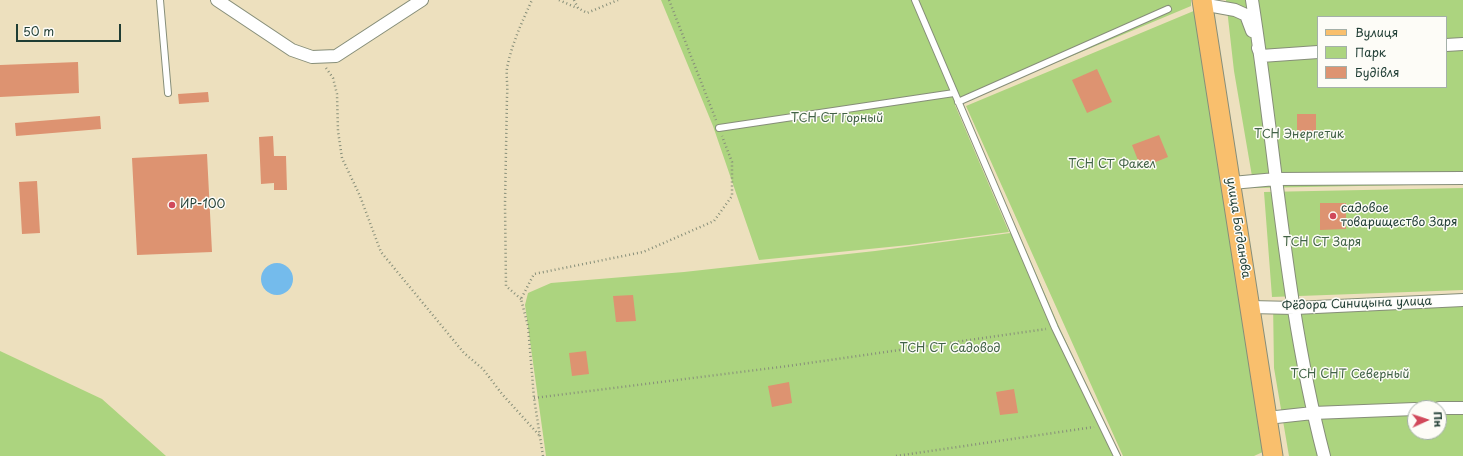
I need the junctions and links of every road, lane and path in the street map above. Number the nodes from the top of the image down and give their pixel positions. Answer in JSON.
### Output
{"nodes":[{"id":1,"x":160,"y":0,"type":"edge"},
{"id":2,"x":217,"y":0,"type":"edge"},
{"id":3,"x":422,"y":0,"type":"edge"},
{"id":4,"x":532,"y":0,"type":"edge"},
{"id":5,"x":559,"y":0,"type":"edge"},
{"id":6,"x":574,"y":0,"type":"edge"},
{"id":7,"x":618,"y":0,"type":"edge"},
{"id":8,"x":668,"y":0,"type":"edge"},
{"id":9,"x":915,"y":0,"type":"edge"},
{"id":10,"x":1252,"y":0,"type":"edge"},
{"id":11,"x":1202,"y":2,"type":"edge"},
{"id":12,"x":578,"y":8,"type":"junction"},
{"id":13,"x":1168,"y":9,"type":"dead end"},
{"id":14,"x":1463,"y":44,"type":"edge"},
{"id":15,"x":1447,"y":45,"type":"edge"},
{"id":16,"x":1317,"y":52,"type":"edge"},
{"id":17,"x":1261,"y":56,"type":"junction"},
{"id":18,"x":317,"y":57,"type":"junction"},
{"id":19,"x":168,"y":93,"type":"dead end"},
{"id":20,"x":954,"y":93,"type":"junction"},
{"id":21,"x":958,"y":102,"type":"junction"},
{"id":22,"x":719,"y":128,"type":"junction"},
{"id":23,"x":1463,"y":178,"type":"edge"},
{"id":24,"x":1276,"y":179,"type":"junction"},
{"id":25,"x":1232,"y":183,"type":"junction"},
{"id":26,"x":521,"y":299,"type":"junction"},
{"id":27,"x":1463,"y":300,"type":"edge"},
{"id":28,"x":1250,"y":307,"type":"junction"},
{"id":29,"x":1295,"y":308,"type":"junction"},
{"id":30,"x":1054,"y":328,"type":"junction"},
{"id":31,"x":534,"y":398,"type":"junction"},
{"id":32,"x":1447,"y":408,"type":"edge"},
{"id":33,"x":1463,"y":408,"type":"edge"},
{"id":34,"x":1407,"y":409,"type":"edge"},
{"id":35,"x":1313,"y":413,"type":"junction"},
{"id":36,"x":1267,"y":418,"type":"junction"},
{"id":37,"x":1102,"y":426,"type":"junction"},
{"id":38,"x":540,"y":436,"type":"junction"},
{"id":39,"x":1271,"y":455,"type":"edge"},
{"id":40,"x":542,"y":456,"type":"edge"},
{"id":41,"x":896,"y":456,"type":"edge"},
{"id":42,"x":1117,"y":456,"type":"edge"},
{"id":43,"x":1324,"y":456,"type":"edge"}],
"edges":[{"from":1,"to":19,"type":"lane"},
{"from":2,"to":18,"type":"street"},
{"from":3,"to":18,"type":"street"},
{"from":4,"to":26,"type":"path"},
{"from":5,"to":12,"type":"path"},
{"from":6,"to":12,"type":"path"},
{"from":7,"to":12,"type":"path"},
{"from":8,"to":22,"type":"path"},
{"from":9,"to":20,"type":"lane"},
{"from":10,"to":17,"type":"street"},
{"from":11,"to":17,"type":"street"},
{"from":11,"to":25,"type":"main road","name":"улица Богданова"},
{"from":13,"to":21,"type":"lane"},
{"from":14,"to":15,"type":"street"},
{"from":16,"to":17,"type":"street"},
{"from":17,"to":24,"type":"street"},
{"from":18,"to":38,"type":"path"},
{"from":20,"to":21,"type":"lane"},
{"from":20,"to":22,"type":"lane"},
{"from":21,"to":30,"type":"lane"},
{"from":22,"to":26,"type":"path"},
{"from":23,"to":24,"type":"street"},
{"from":24,"to":25,"type":"street"},
{"from":24,"to":29,"type":"street"},
{"from":25,"to":28,"type":"main road","name":"улица Богданова"},
{"from":26,"to":31,"type":"path"},
{"from":27,"to":29,"type":"street","name":"Фёдора Синицына улица"},
{"from":28,"to":29,"type":"street","name":"Фёдора Синицына улица"},
{"from":28,"to":36,"type":"main road","name":"улица Богданова"},
{"from":29,"to":35,"type":"street"},
{"from":30,"to":31,"type":"path"},
{"from":30,"to":37,"type":"lane"},
{"from":31,"to":38,"type":"path"},
{"from":32,"to":33,"type":"street"},
{"from":34,"to":35,"type":"street"},
{"from":35,"to":36,"type":"street"},
{"from":35,"to":43,"type":"street"},
{"from":36,"to":39,"type":"main road","name":"улица Богданова"},
{"from":37,"to":41,"type":"path"},
{"from":37,"to":42,"type":"lane"},
{"from":38,"to":40,"type":"path"}]}
